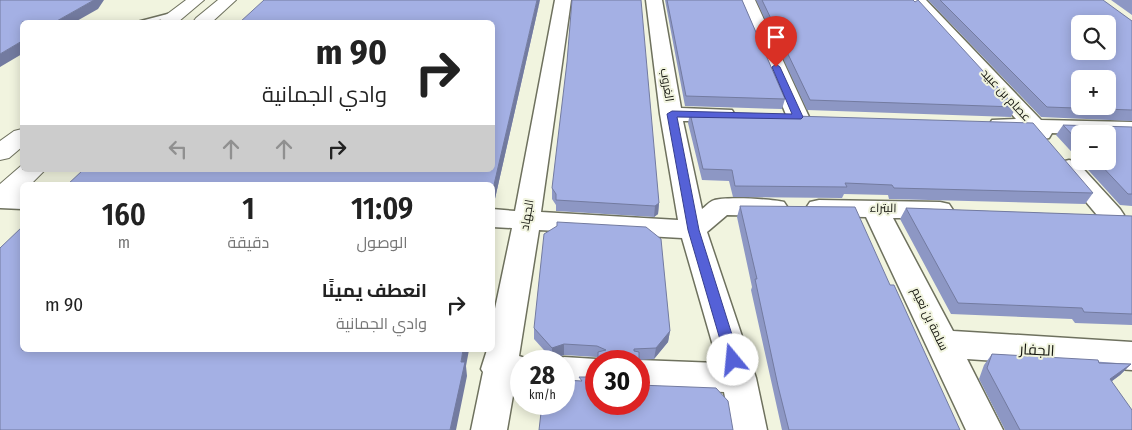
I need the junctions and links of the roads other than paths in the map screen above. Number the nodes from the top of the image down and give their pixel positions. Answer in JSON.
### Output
{"nodes":[{"id":1,"x":196,"y":0,"type":"edge"},
{"id":2,"x":228,"y":0,"type":"edge"},
{"id":3,"x":563,"y":0,"type":"edge"},
{"id":4,"x":654,"y":0,"type":"edge"},
{"id":5,"x":747,"y":0,"type":"edge"},
{"id":6,"x":917,"y":0,"type":"edge"},
{"id":7,"x":175,"y":17,"type":"edge"},
{"id":8,"x":155,"y":20,"type":"edge"},
{"id":9,"x":204,"y":20,"type":"edge"},
{"id":10,"x":672,"y":114,"type":"junction"},
{"id":11,"x":740,"y":115,"type":"edge"},
{"id":12,"x":798,"y":117,"type":"edge"},
{"id":13,"x":976,"y":124,"type":"edge"},
{"id":14,"x":1035,"y":127,"type":"junction"},
{"id":15,"x":1132,"y":129,"type":"edge"},
{"id":16,"x":20,"y":138,"type":"edge"},
{"id":17,"x":0,"y":154,"type":"edge"},
{"id":18,"x":30,"y":172,"type":"edge"},
{"id":19,"x":0,"y":199,"type":"edge"},
{"id":20,"x":20,"y":201,"type":"edge"},
{"id":21,"x":875,"y":208,"type":"junction"},
{"id":22,"x":964,"y":210,"type":"edge"},
{"id":23,"x":1082,"y":214,"type":"edge"},
{"id":24,"x":1122,"y":216,"type":"edge"},
{"id":25,"x":495,"y":218,"type":"edge"},
{"id":26,"x":527,"y":219,"type":"junction"},
{"id":27,"x":694,"y":230,"type":"junction"},
{"id":28,"x":943,"y":344,"type":"junction"},
{"id":29,"x":512,"y":350,"type":"edge"},
{"id":30,"x":1132,"y":356,"type":"edge"},
{"id":31,"x":510,"y":369,"type":"edge"},
{"id":32,"x":650,"y":374,"type":"edge"},
{"id":33,"x":739,"y":378,"type":"junction"},
{"id":34,"x":489,"y":430,"type":"edge"},
{"id":35,"x":749,"y":430,"type":"edge"},
{"id":36,"x":985,"y":430,"type":"edge"}],
"edges":[{"from":1,"to":7,"type":"main road"},
{"from":2,"to":9,"type":"main road"},
{"from":3,"to":26,"type":"street","name":"الجهاد"},
{"from":4,"to":10,"type":"street","name":"الغروب"},
{"from":5,"to":12,"type":"street"},
{"from":6,"to":14,"type":"street","name":"عصام بن عبيد"},
{"from":7,"to":8,"type":"lane"},
{"from":10,"to":11,"type":"street"},
{"from":10,"to":27,"type":"street","name":"الغروب"},
{"from":13,"to":14,"type":"street"},
{"from":14,"to":15,"type":"street"},
{"from":14,"to":24,"type":"street","name":"عصام بن عبيد"},
{"from":16,"to":17,"type":"main road"},
{"from":18,"to":19,"type":"main road"},
{"from":19,"to":20,"type":"street"},
{"from":21,"to":22,"type":"street","name":"البتراء"},
{"from":21,"to":27,"type":"street","name":"البتراء"},
{"from":21,"to":28,"type":"street","name":"سلمة بن نعيم"},
{"from":23,"to":24,"type":"street"},
{"from":25,"to":26,"type":"street"},
{"from":26,"to":27,"type":"street"},
{"from":26,"to":29,"type":"street","name":"الجهاد"},
{"from":27,"to":33,"type":"street","name":"الغروب"},
{"from":28,"to":30,"type":"street","name":"الجفار"},
{"from":28,"to":36,"type":"street","name":"سلمة بن نعيم"},
{"from":31,"to":34,"type":"street","name":"الجهاد"},
{"from":32,"to":33,"type":"street"},
{"from":33,"to":35,"type":"street","name":"الغروب"}]}
